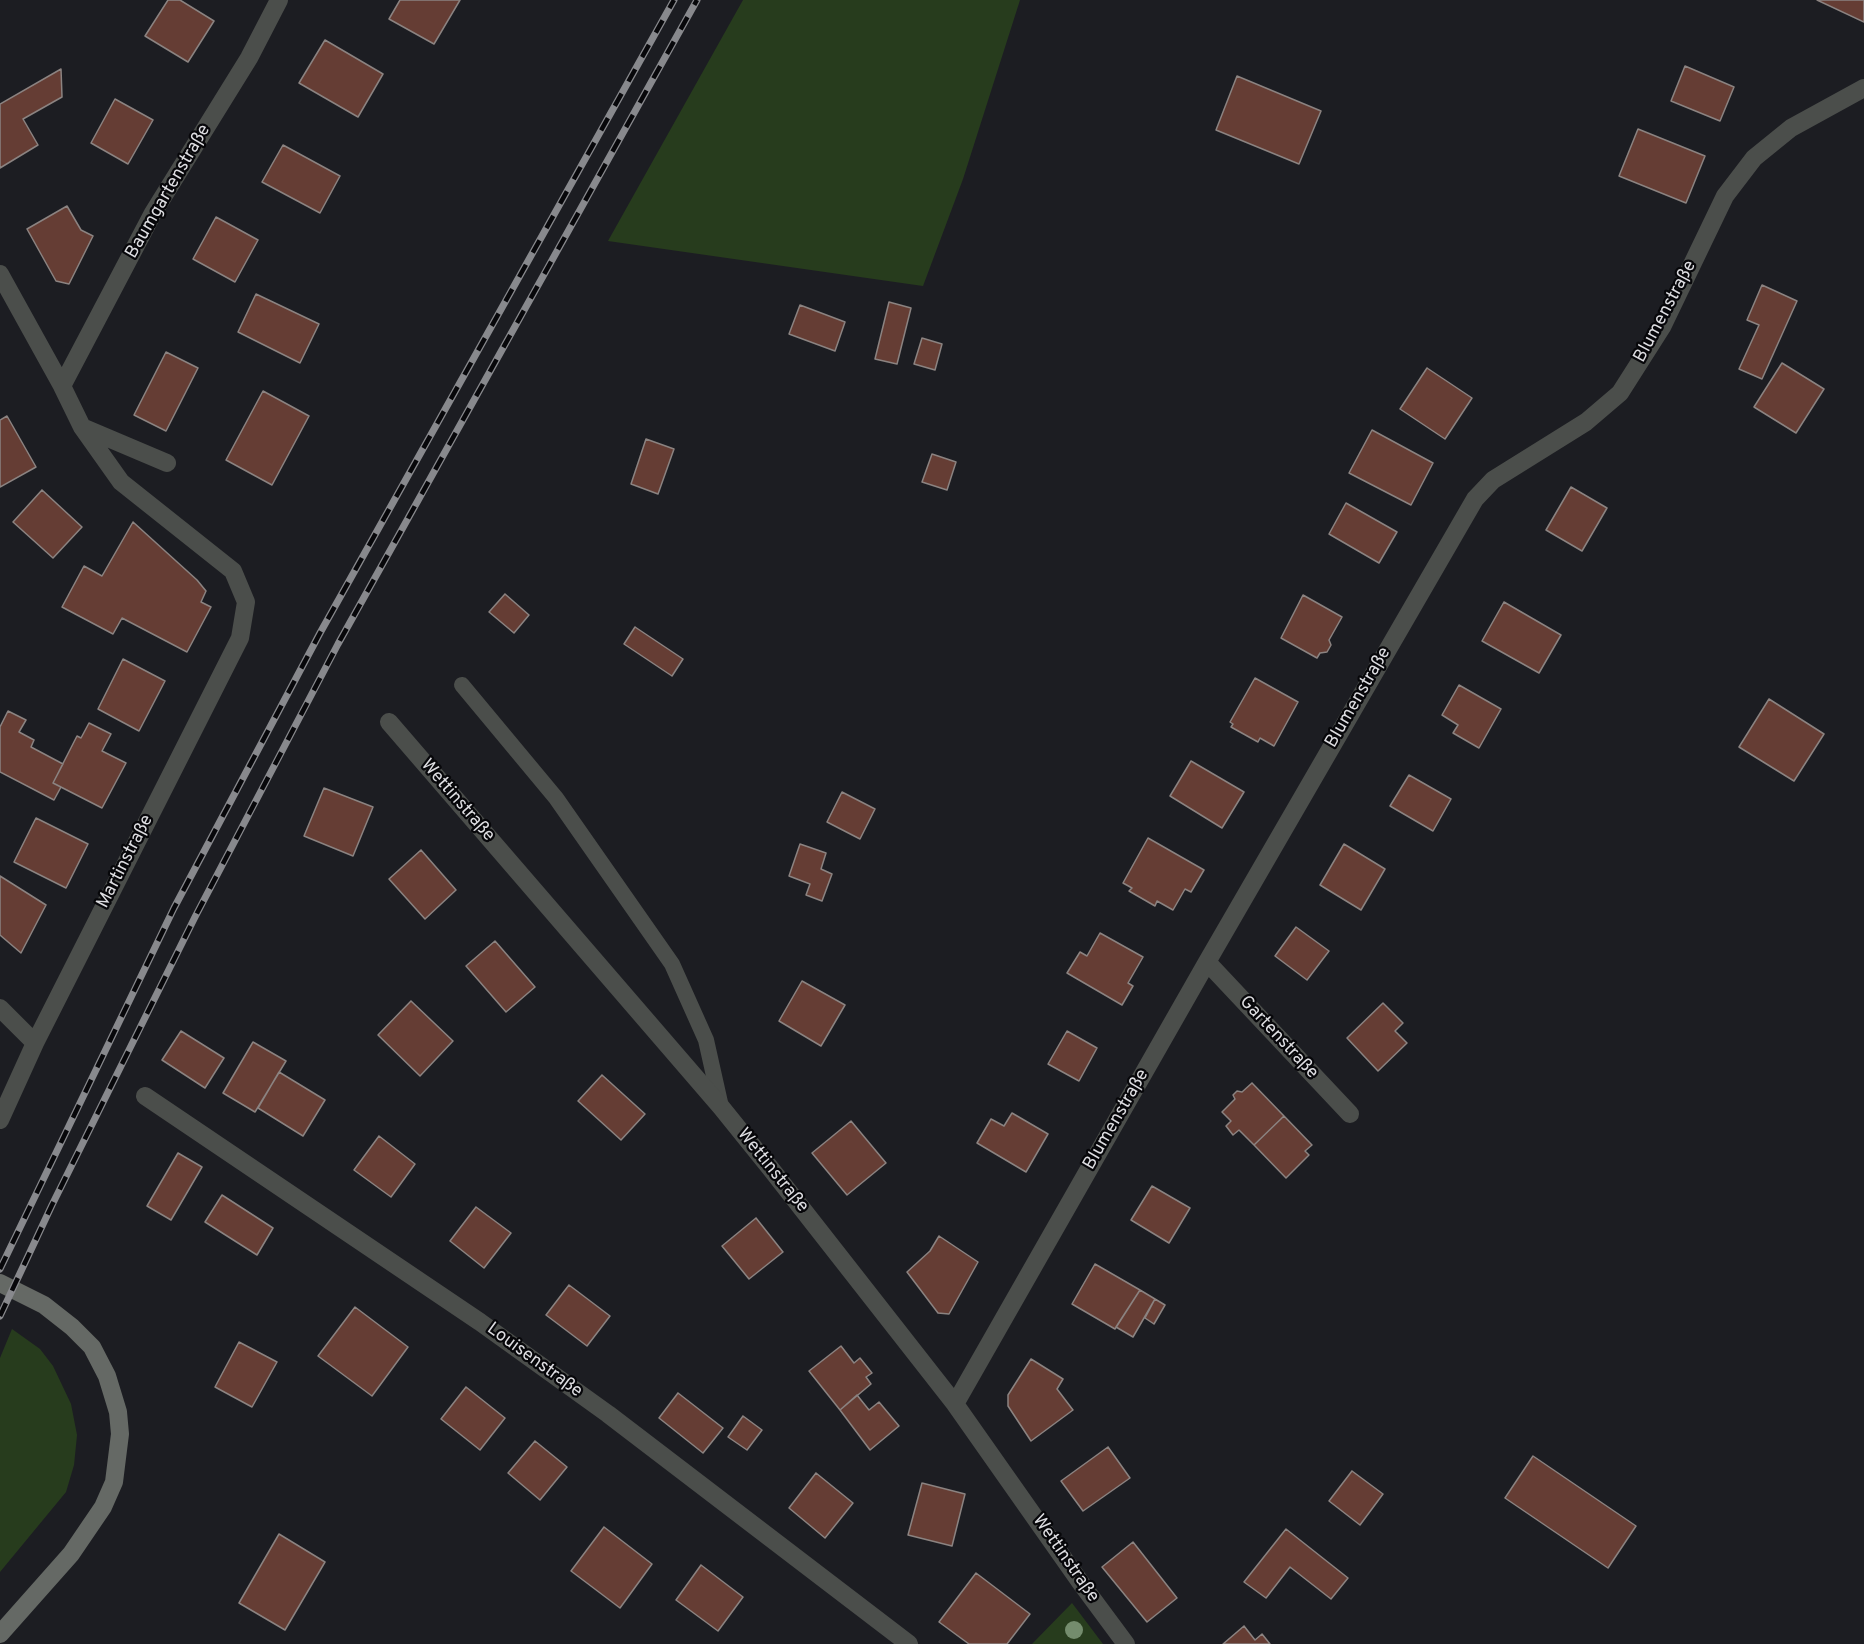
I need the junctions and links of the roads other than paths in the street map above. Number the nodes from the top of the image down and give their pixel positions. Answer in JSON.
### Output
{"nodes":[{"id":1,"x":279,"y":0,"type":"edge"},
{"id":2,"x":1864,"y":88,"type":"edge"},
{"id":3,"x":0,"y":274,"type":"edge"},
{"id":4,"x":62,"y":386,"type":"junction"},
{"id":5,"x":82,"y":427,"type":"junction"},
{"id":6,"x":167,"y":463,"type":"dead end"},
{"id":7,"x":462,"y":685,"type":"dead end"},
{"id":8,"x":389,"y":722,"type":"dead end"},
{"id":9,"x":1207,"y":962,"type":"junction"},
{"id":10,"x":0,"y":1008,"type":"edge"},
{"id":11,"x":35,"y":1043,"type":"junction"},
{"id":12,"x":145,"y":1096,"type":"dead end"},
{"id":13,"x":721,"y":1107,"type":"junction"},
{"id":14,"x":1350,"y":1114,"type":"dead end"},
{"id":15,"x":0,"y":1120,"type":"edge"},
{"id":16,"x":0,"y":1283,"type":"edge"},
{"id":17,"x":955,"y":1404,"type":"junction"},
{"id":18,"x":0,"y":1634,"type":"edge"},
{"id":19,"x":909,"y":1644,"type":"edge"},
{"id":20,"x":1126,"y":1644,"type":"edge"}],
"edges":[{"from":1,"to":4,"type":"street","name":"Baumgartenstraße"},
{"from":2,"to":9,"type":"street","name":"Blumenstraße"},
{"from":3,"to":4,"type":"street"},
{"from":4,"to":5,"type":"street"},
{"from":5,"to":6,"type":"street"},
{"from":5,"to":11,"type":"street","name":"Martinstraße"},
{"from":7,"to":13,"type":"lane"},
{"from":8,"to":13,"type":"street","name":"Wettinstraße"},
{"from":9,"to":14,"type":"street","name":"Gartenstraße"},
{"from":9,"to":17,"type":"street","name":"Blumenstraße"},
{"from":10,"to":11,"type":"street"},
{"from":11,"to":15,"type":"street","name":"Martinstraße"},
{"from":12,"to":19,"type":"street","name":"Louisenstraße"},
{"from":13,"to":17,"type":"street","name":"Wettinstraße"},
{"from":16,"to":18,"type":"main road"},
{"from":17,"to":20,"type":"street","name":"Wettinstraße"}]}
